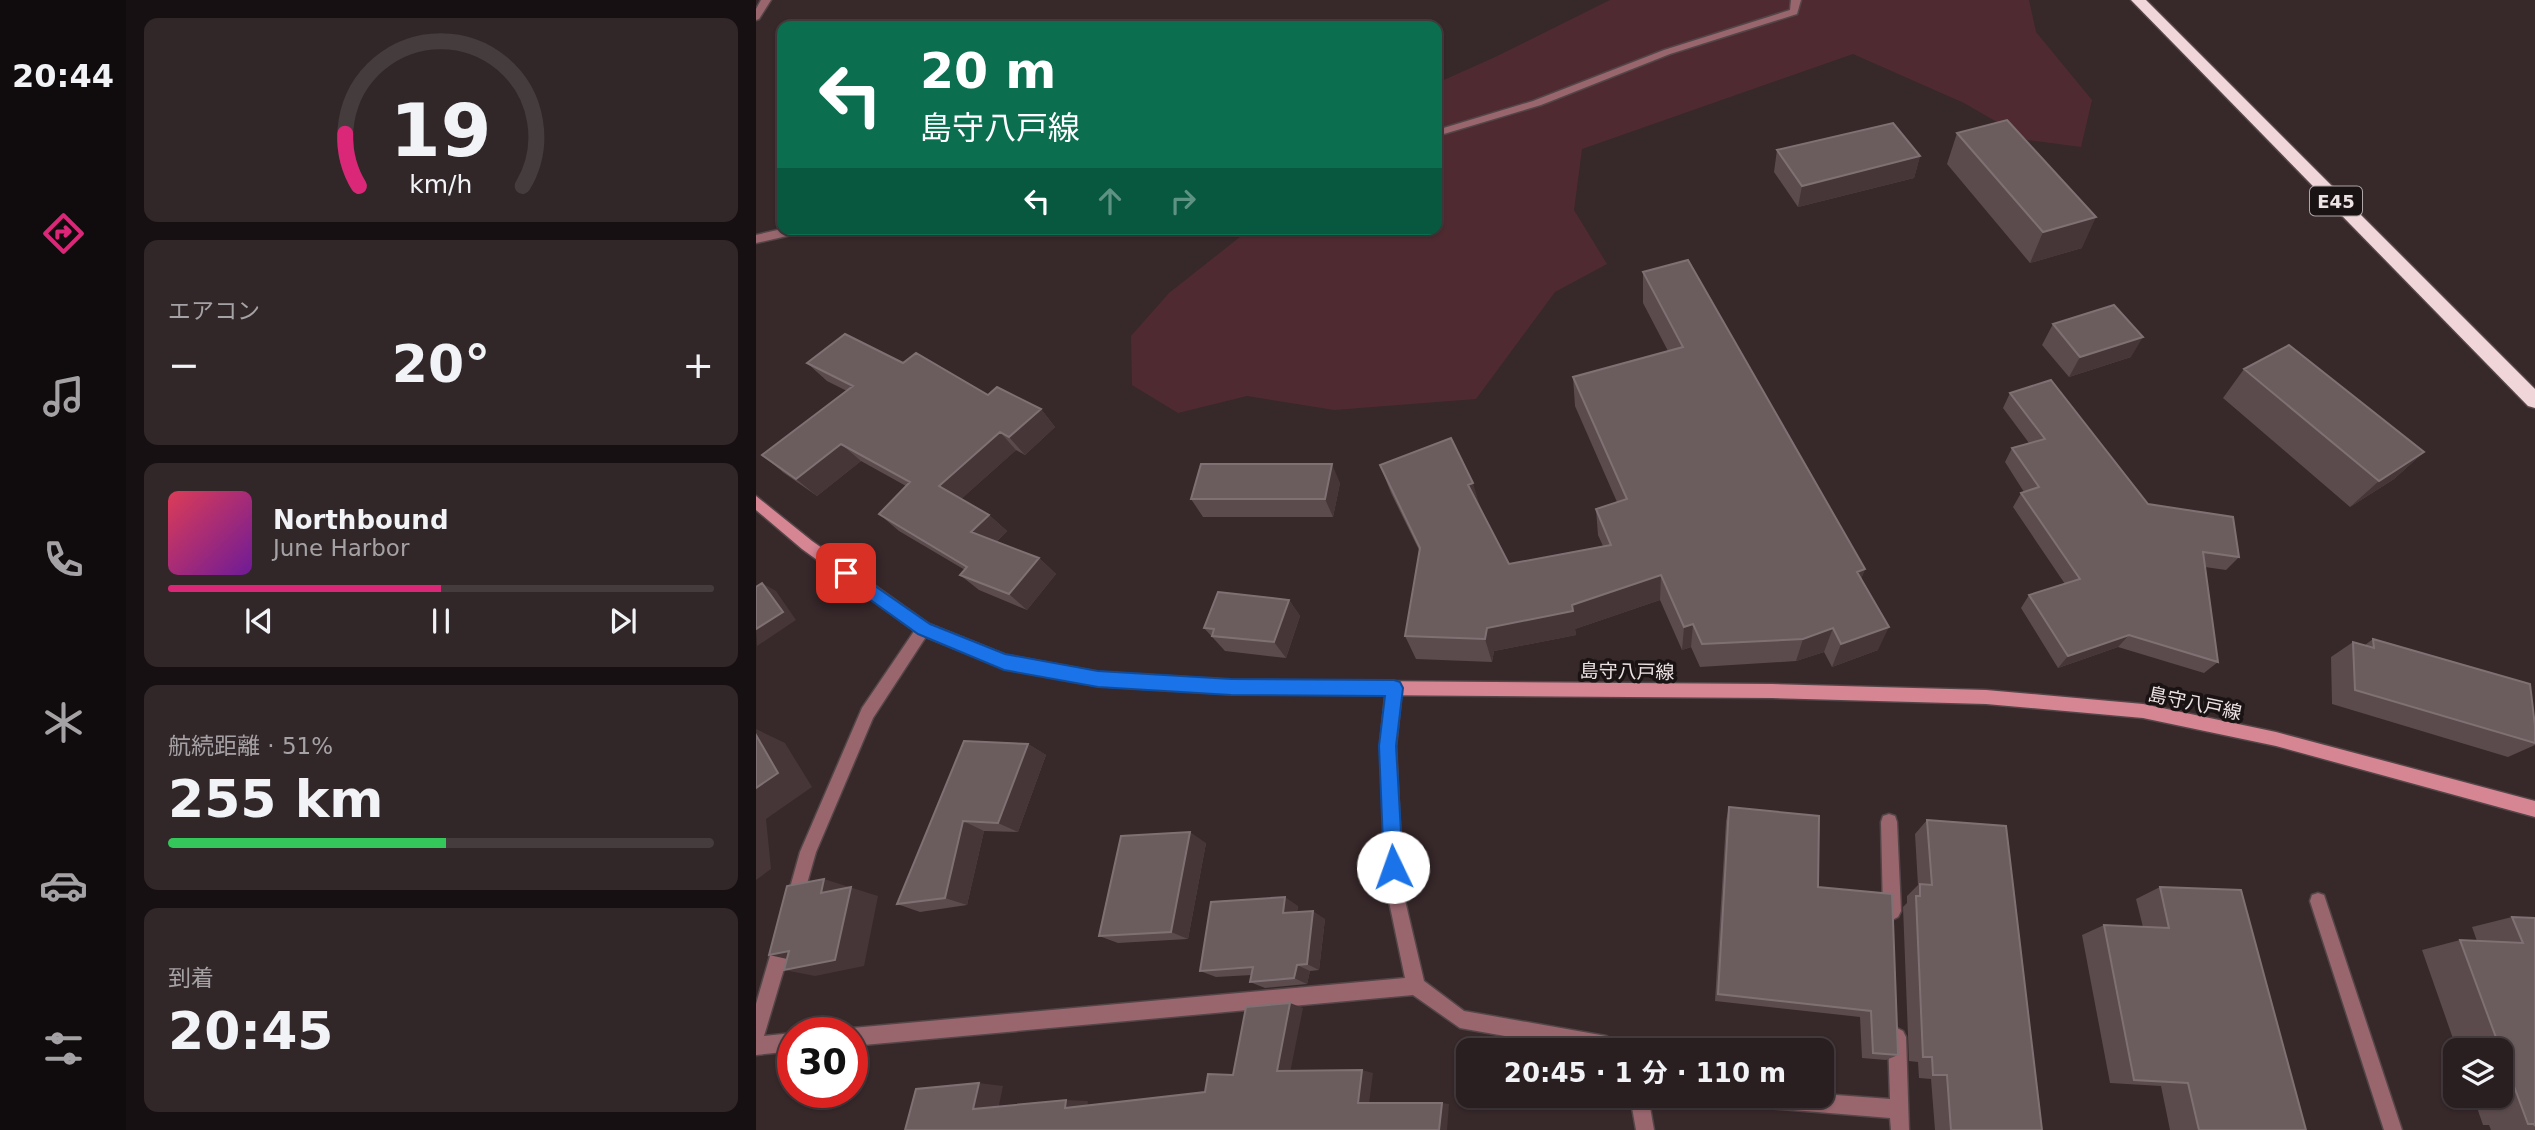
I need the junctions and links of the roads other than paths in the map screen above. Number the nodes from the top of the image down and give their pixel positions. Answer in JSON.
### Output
{"nodes":[{"id":1,"x":766,"y":0,"type":"edge"},
{"id":2,"x":1796,"y":0,"type":"edge"},
{"id":3,"x":2138,"y":0,"type":"edge"},
{"id":4,"x":756,"y":17,"type":"edge"},
{"id":5,"x":1442,"y":132,"type":"edge"},
{"id":6,"x":777,"y":234,"type":"edge"},
{"id":7,"x":756,"y":239,"type":"edge"},
{"id":8,"x":2535,"y":401,"type":"edge"},
{"id":9,"x":756,"y":502,"type":"edge"},
{"id":10,"x":924,"y":629,"type":"junction"},
{"id":11,"x":1394,"y":688,"type":"junction"},
{"id":12,"x":2535,"y":809,"type":"edge"},
{"id":13,"x":1889,"y":822,"type":"dead end"},
{"id":14,"x":2318,"y":901,"type":"dead end"},
{"id":15,"x":1893,"y":931,"type":"edge"},
{"id":16,"x":1416,"y":986,"type":"junction"},
{"id":17,"x":1896,"y":1013,"type":"edge"},
{"id":18,"x":756,"y":1034,"type":"edge"},
{"id":19,"x":868,"y":1036,"type":"edge"},
{"id":20,"x":1565,"y":1038,"type":"edge"},
{"id":21,"x":777,"y":1044,"type":"edge"},
{"id":22,"x":756,"y":1046,"type":"edge"},
{"id":23,"x":1834,"y":1104,"type":"edge"},
{"id":24,"x":1641,"y":1108,"type":"edge"},
{"id":25,"x":1900,"y":1109,"type":"junction"},
{"id":26,"x":1645,"y":1130,"type":"edge"},
{"id":27,"x":1900,"y":1130,"type":"edge"},
{"id":28,"x":2393,"y":1130,"type":"edge"}],
"edges":[{"from":1,"to":4,"type":"street"},
{"from":2,"to":5,"type":"street"},
{"from":3,"to":8,"type":"highway","number":"E45"},
{"from":6,"to":7,"type":"street"},
{"from":9,"to":10,"type":"main road","name":"島守八戸線"},
{"from":10,"to":11,"type":"main road","name":"島守八戸線"},
{"from":10,"to":18,"type":"street"},
{"from":11,"to":12,"type":"main road","name":"島守八戸線"},
{"from":11,"to":16,"type":"street"},
{"from":13,"to":15,"type":"street"},
{"from":14,"to":28,"type":"street"},
{"from":16,"to":19,"type":"street"},
{"from":16,"to":20,"type":"street"},
{"from":17,"to":25,"type":"street"},
{"from":21,"to":22,"type":"street"},
{"from":23,"to":25,"type":"street"},
{"from":24,"to":26,"type":"street"},
{"from":25,"to":27,"type":"street"}]}
